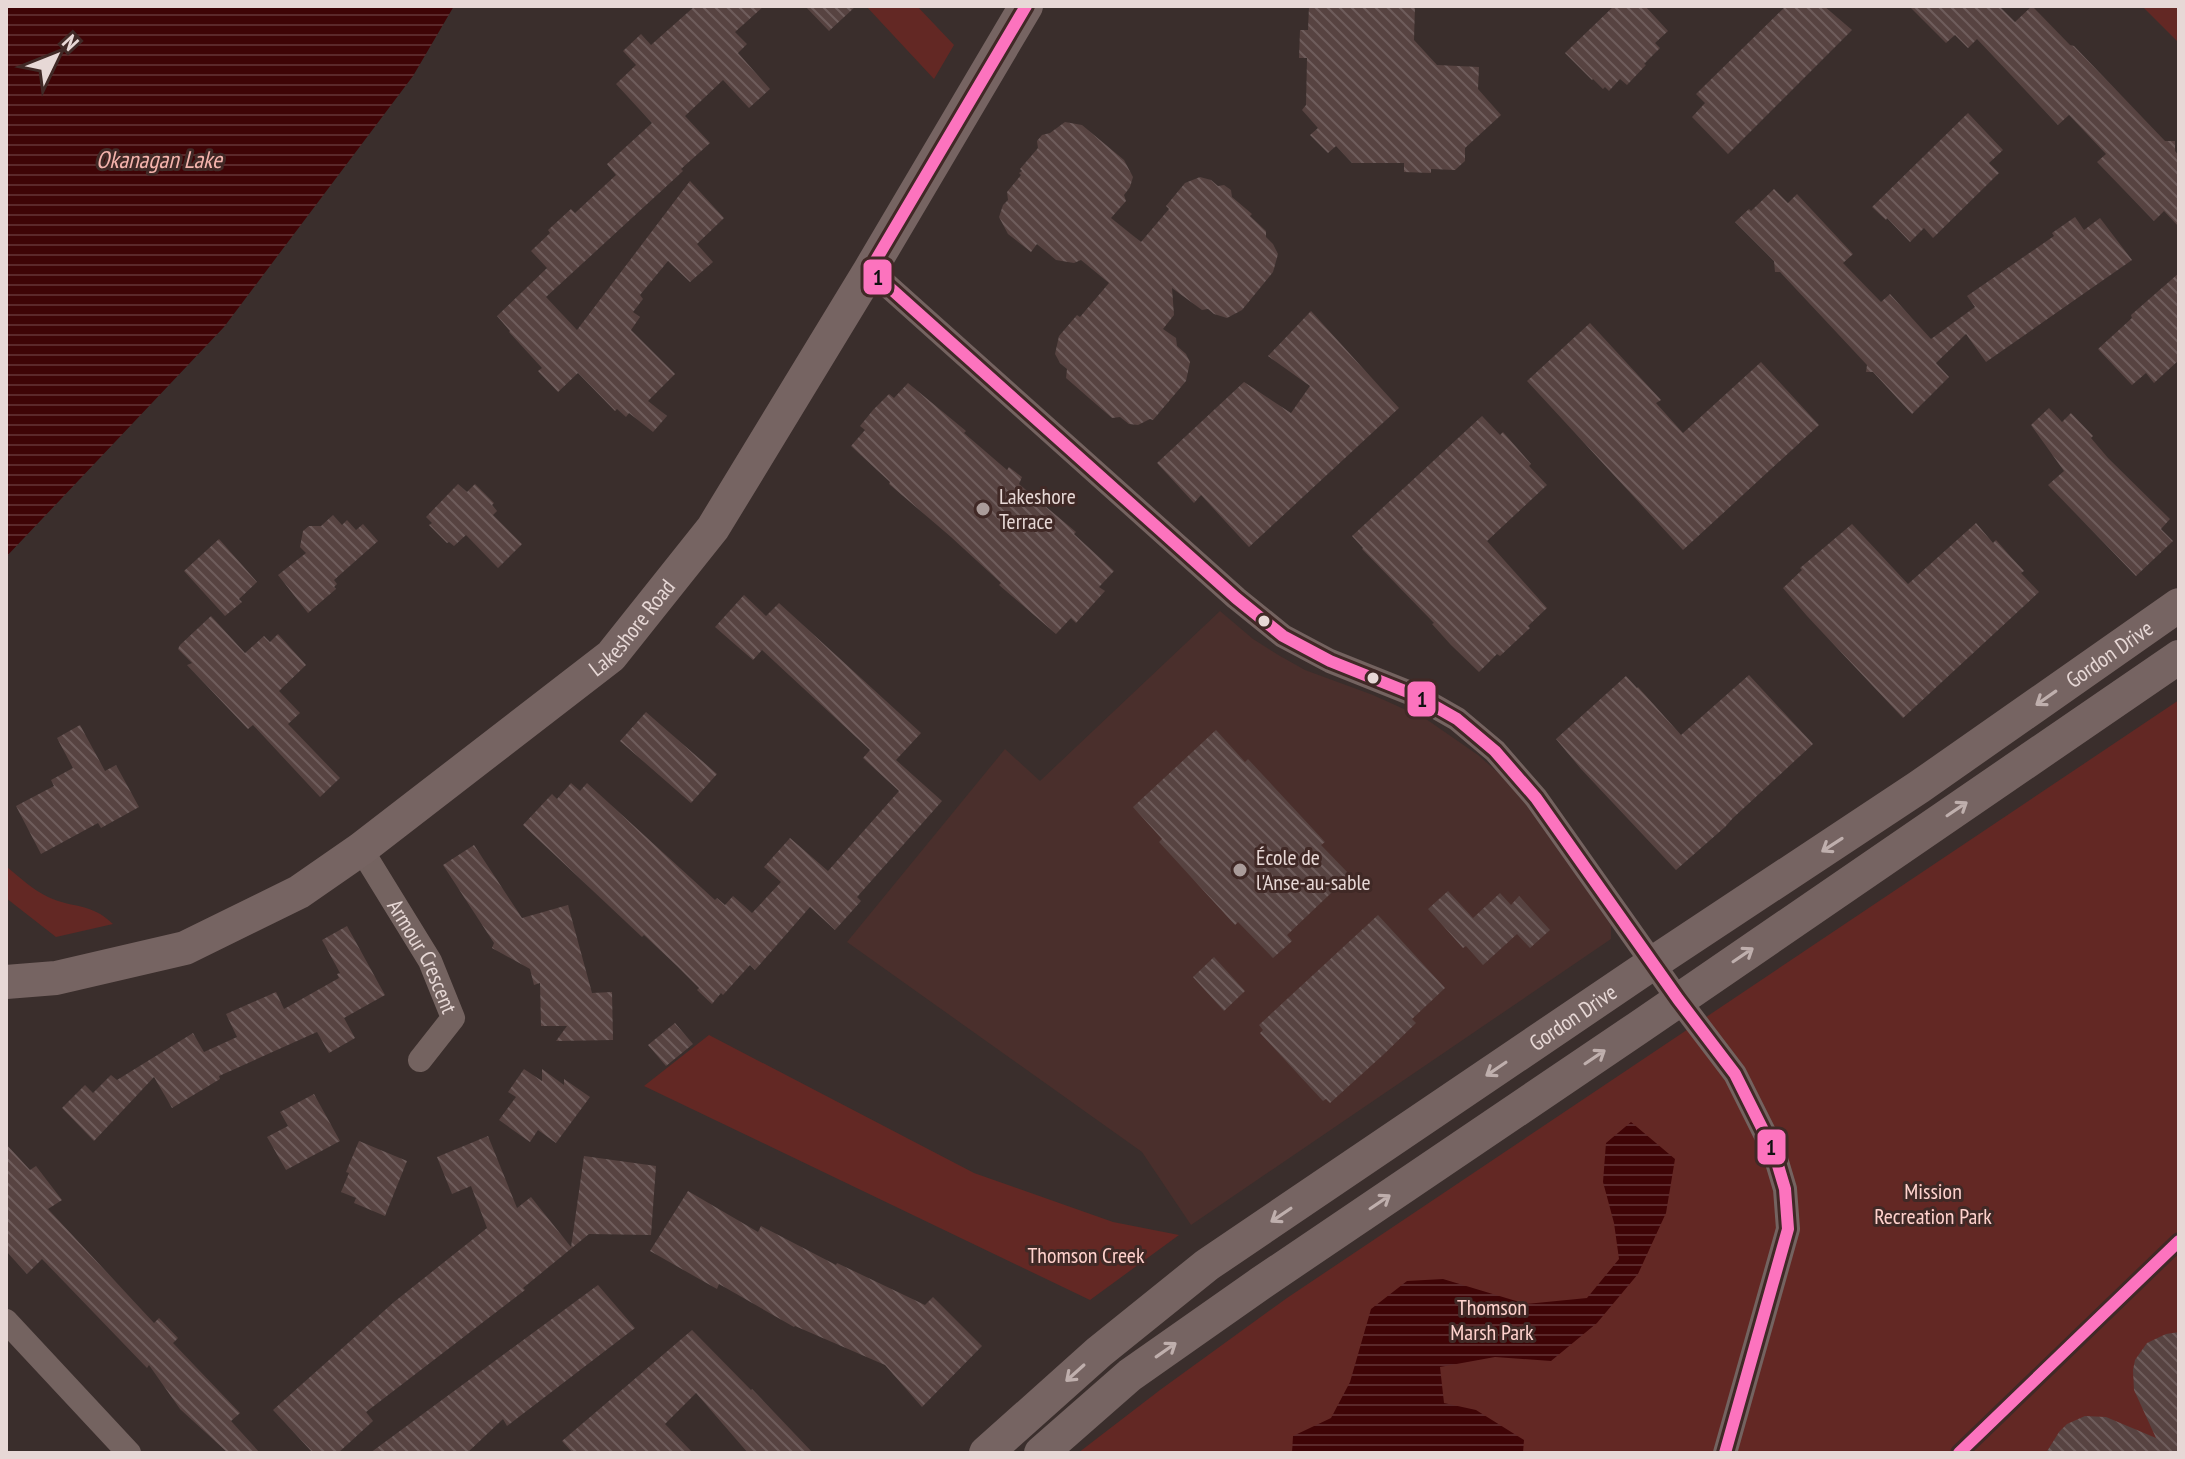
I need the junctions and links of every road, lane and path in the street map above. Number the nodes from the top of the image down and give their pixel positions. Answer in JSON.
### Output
{"nodes":[{"id":1,"x":1026,"y":6,"type":"edge"},
{"id":2,"x":870,"y":270,"type":"junction"},
{"id":3,"x":2179,"y":605,"type":"edge"},
{"id":4,"x":2179,"y":657,"type":"edge"},
{"id":5,"x":361,"y":849,"type":"junction"},
{"id":6,"x":1653,"y":963,"type":"junction"},
{"id":7,"x":6,"y":982,"type":"edge"},
{"id":8,"x":1678,"y":999,"type":"junction"},
{"id":9,"x":420,"y":1060,"type":"dead end"},
{"id":10,"x":6,"y":1321,"type":"edge"},
{"id":11,"x":129,"y":1453,"type":"edge"},
{"id":12,"x":986,"y":1453,"type":"edge"},
{"id":13,"x":1041,"y":1453,"type":"edge"},
{"id":14,"x":1725,"y":1453,"type":"edge"}],
"edges":[{"from":1,"to":2,"type":"main road","name":"Lakeshore Road"},
{"from":2,"to":5,"type":"main road","name":"Lakeshore Road"},
{"from":2,"to":6,"type":"street"},
{"from":3,"to":6,"type":"main road","name":"Gordon Drive","one_way":true},
{"from":8,"to":4,"type":"main road","name":"Gordon Drive","one_way":true},
{"from":5,"to":7,"type":"main road","name":"Lakeshore Road"},
{"from":5,"to":9,"type":"street","name":"Armour Crescent"},
{"from":6,"to":8,"type":"street"},
{"from":6,"to":12,"type":"main road","name":"Gordon Drive","one_way":true},
{"from":13,"to":8,"type":"main road","name":"Gordon Drive","one_way":true},
{"from":8,"to":14,"type":"street"},
{"from":10,"to":11,"type":"street"}]}
